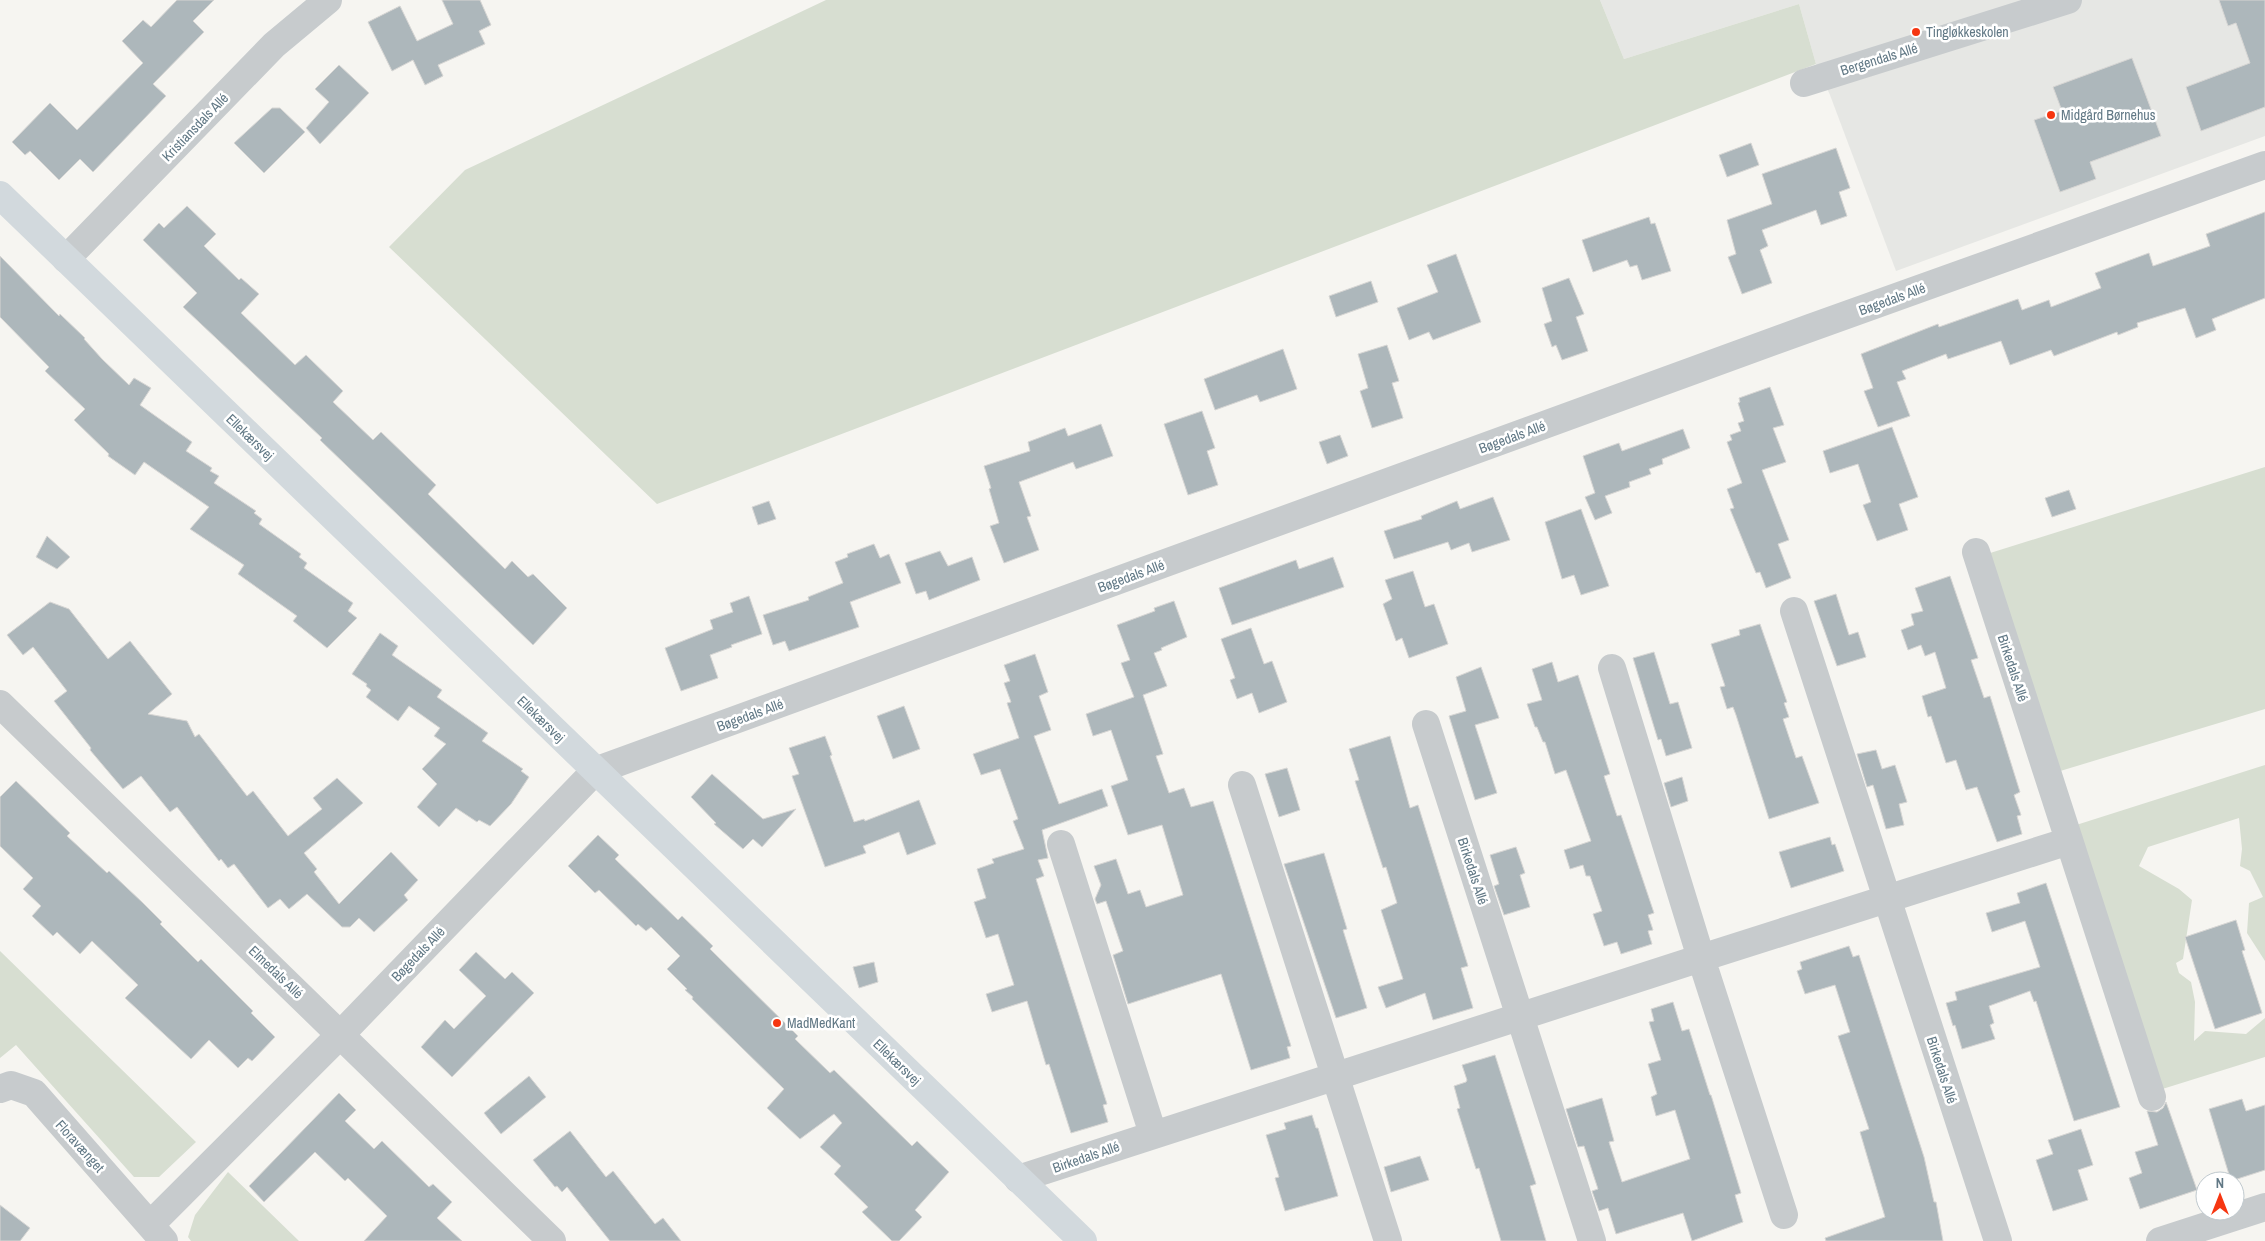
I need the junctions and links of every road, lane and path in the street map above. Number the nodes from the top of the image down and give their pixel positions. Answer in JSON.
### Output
{"nodes":[{"id":1,"x":328,"y":0,"type":"edge"},
{"id":2,"x":2068,"y":0,"type":"edge"},
{"id":3,"x":1804,"y":83,"type":"dead end"},
{"id":4,"x":2265,"y":165,"type":"edge"},
{"id":5,"x":0,"y":194,"type":"edge"},
{"id":6,"x":66,"y":259,"type":"junction"},
{"id":7,"x":1976,"y":552,"type":"dead end"},
{"id":8,"x":1794,"y":611,"type":"dead end"},
{"id":9,"x":1612,"y":668,"type":"dead end"},
{"id":10,"x":0,"y":704,"type":"edge"},
{"id":11,"x":1426,"y":724,"type":"dead end"},
{"id":12,"x":595,"y":771,"type":"junction"},
{"id":13,"x":1242,"y":785,"type":"dead end"},
{"id":14,"x":2069,"y":841,"type":"junction"},
{"id":15,"x":1061,"y":844,"type":"dead end"},
{"id":16,"x":1887,"y":898,"type":"junction"},
{"id":17,"x":1701,"y":958,"type":"junction"},
{"id":18,"x":1520,"y":1017,"type":"junction"},
{"id":19,"x":340,"y":1035,"type":"junction"},
{"id":20,"x":1336,"y":1076,"type":"junction"},
{"id":21,"x":0,"y":1089,"type":"edge"},
{"id":22,"x":2152,"y":1097,"type":"dead end"},
{"id":23,"x":1153,"y":1134,"type":"junction"},
{"id":24,"x":1018,"y":1179,"type":"junction"},
{"id":25,"x":2265,"y":1207,"type":"edge"},
{"id":26,"x":1784,"y":1215,"type":"dead end"},
{"id":27,"x":157,"y":1233,"type":"edge"},
{"id":28,"x":552,"y":1241,"type":"edge"},
{"id":29,"x":1083,"y":1241,"type":"edge"},
{"id":30,"x":1388,"y":1241,"type":"edge"},
{"id":31,"x":1592,"y":1241,"type":"edge"},
{"id":32,"x":1998,"y":1241,"type":"edge"},
{"id":33,"x":2160,"y":1241,"type":"edge"}],
"edges":[{"from":1,"to":6,"type":"street","name":"Kristiansdals Allé"},
{"from":2,"to":3,"type":"street","name":"Bergendals Allé"},
{"from":4,"to":12,"type":"street","name":"Bøgedals Allé"},
{"from":5,"to":6,"type":"street","name":"Ellekærsvej"},
{"from":6,"to":12,"type":"street","name":"Ellekærsvej"},
{"from":7,"to":14,"type":"street","name":"Birkedals Allé"},
{"from":8,"to":16,"type":"street","name":"Birkedals Allé"},
{"from":9,"to":17,"type":"street"},
{"from":10,"to":19,"type":"street","name":"Elmedals Allé"},
{"from":11,"to":18,"type":"street","name":"Birkedals Allé"},
{"from":12,"to":19,"type":"street","name":"Bøgedals Allé"},
{"from":12,"to":24,"type":"street","name":"Ellekærsvej"},
{"from":13,"to":20,"type":"street"},
{"from":14,"to":16,"type":"street","name":"Birkedals Allé"},
{"from":14,"to":22,"type":"street","name":"Birkedals Allé"},
{"from":15,"to":23,"type":"street"},
{"from":16,"to":17,"type":"street","name":"Birkedals Allé"},
{"from":16,"to":32,"type":"street","name":"Birkedals Allé"},
{"from":17,"to":18,"type":"street","name":"Birkedals Allé"},
{"from":17,"to":26,"type":"street"},
{"from":18,"to":20,"type":"street","name":"Birkedals Allé"},
{"from":18,"to":31,"type":"street","name":"Birkedals Allé"},
{"from":19,"to":27,"type":"street","name":"Bøgedals Allé"},
{"from":19,"to":28,"type":"street","name":"Elmedals Allé"},
{"from":20,"to":23,"type":"street","name":"Birkedals Allé"},
{"from":20,"to":30,"type":"street"},
{"from":21,"to":27,"type":"street","name":"Floravænget"},
{"from":23,"to":24,"type":"street","name":"Birkedals Allé"},
{"from":24,"to":29,"type":"street","name":"Ellekærsvej"},
{"from":25,"to":33,"type":"street"}]}
